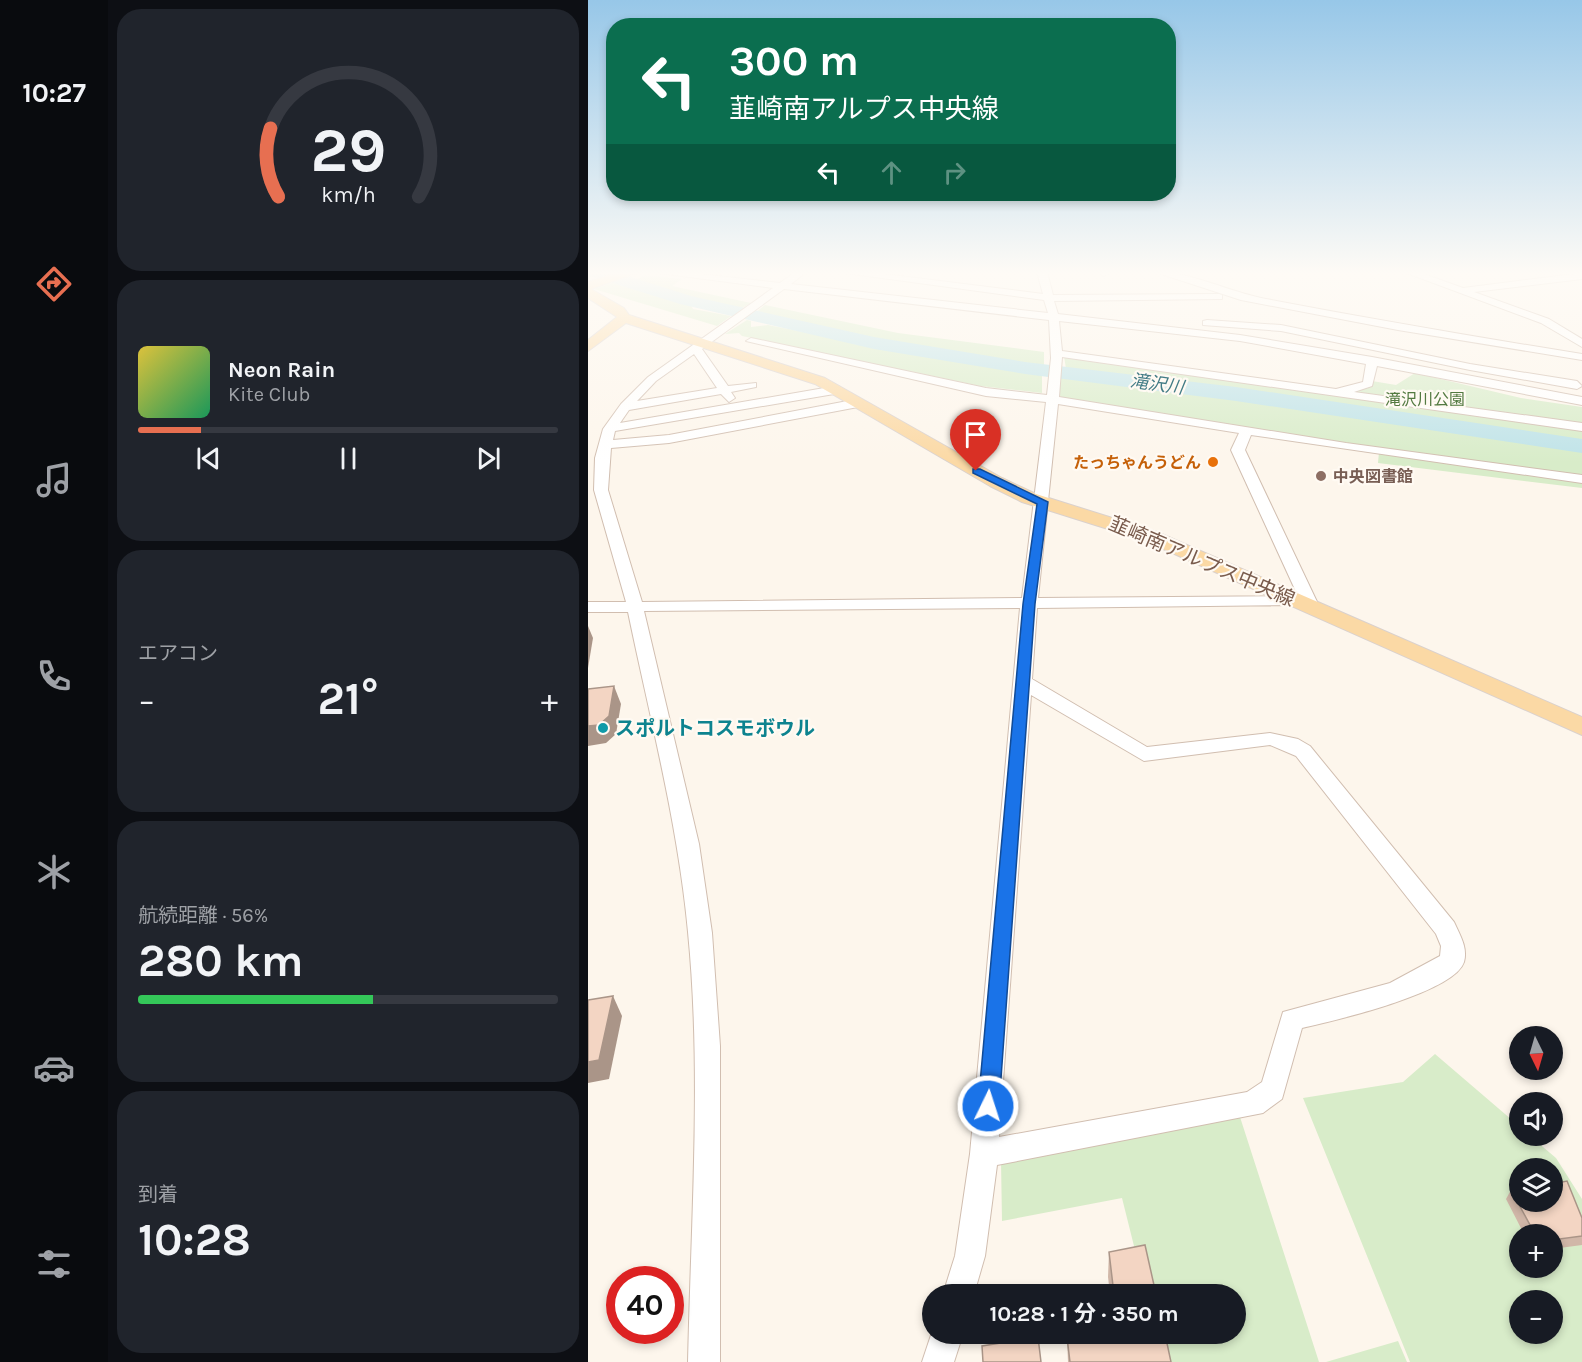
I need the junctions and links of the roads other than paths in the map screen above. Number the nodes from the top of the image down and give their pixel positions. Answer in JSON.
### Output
{"nodes":[{"id":1,"x":602,"y":336,"type":"edge"},
{"id":2,"x":673,"y":336,"type":"edge"},
{"id":3,"x":715,"y":336,"type":"edge"},
{"id":4,"x":1058,"y":336,"type":"edge"},
{"id":5,"x":1218,"y":336,"type":"edge"},
{"id":6,"x":1320,"y":336,"type":"edge"},
{"id":7,"x":1455,"y":336,"type":"edge"},
{"id":8,"x":1568,"y":336,"type":"edge"},
{"id":9,"x":751,"y":341,"type":"dead end"},
{"id":10,"x":1582,"y":344,"type":"edge"},
{"id":11,"x":699,"y":345,"type":"junction"},
{"id":12,"x":588,"y":347,"type":"edge"},
{"id":13,"x":1057,"y":355,"type":"junction"},
{"id":14,"x":1582,"y":357,"type":"edge"},
{"id":15,"x":1372,"y":360,"type":"junction"},
{"id":16,"x":752,"y":385,"type":"dead end"},
{"id":17,"x":1577,"y":385,"type":"dead end"},
{"id":18,"x":724,"y":390,"type":"junction"},
{"id":19,"x":836,"y":390,"type":"junction"},
{"id":20,"x":1336,"y":393,"type":"junction"},
{"id":21,"x":1051,"y":399,"type":"junction"},
{"id":22,"x":1582,"y":401,"type":"edge"},
{"id":23,"x":858,"y":403,"type":"junction"},
{"id":24,"x":625,"y":407,"type":"junction"},
{"id":25,"x":734,"y":407,"type":"junction"},
{"id":26,"x":1582,"y":427,"type":"edge"},
{"id":27,"x":1248,"y":429,"type":"junction"},
{"id":28,"x":607,"y":436,"type":"junction"},
{"id":29,"x":1582,"y":479,"type":"edge"},
{"id":30,"x":1042,"y":502,"type":"junction"},
{"id":31,"x":1304,"y":603,"type":"junction"},
{"id":32,"x":1029,"y":604,"type":"junction"},
{"id":33,"x":635,"y":606,"type":"junction"},
{"id":34,"x":588,"y":607,"type":"edge"},
{"id":35,"x":1023,"y":682,"type":"junction"},
{"id":36,"x":1582,"y":727,"type":"edge"},
{"id":37,"x":984,"y":1154,"type":"junction"},
{"id":38,"x":962,"y":1284,"type":"edge"},
{"id":39,"x":944,"y":1344,"type":"edge"},
{"id":40,"x":704,"y":1362,"type":"edge"},
{"id":41,"x":938,"y":1362,"type":"edge"}],
"edges":[{"from":1,"to":12,"type":"main road"},
{"from":2,"to":11,"type":"main road","name":"韮崎南アルプス中央線"},
{"from":3,"to":11,"type":"street"},
{"from":4,"to":13,"type":"street"},
{"from":5,"to":15,"type":"street"},
{"from":6,"to":17,"type":"street"},
{"from":7,"to":14,"type":"street"},
{"from":8,"to":10,"type":"street"},
{"from":9,"to":21,"type":"street"},
{"from":11,"to":18,"type":"street"},
{"from":11,"to":19,"type":"main road","name":"韮崎南アルプス中央線"},
{"from":11,"to":24,"type":"street"},
{"from":13,"to":20,"type":"street"},
{"from":13,"to":21,"type":"street"},
{"from":15,"to":20,"type":"street"},
{"from":15,"to":22,"type":"street"},
{"from":16,"to":18,"type":"street"},
{"from":18,"to":24,"type":"street"},
{"from":18,"to":25,"type":"street"},
{"from":19,"to":23,"type":"main road","name":"韮崎南アルプス中央線"},
{"from":19,"to":25,"type":"street"},
{"from":20,"to":26,"type":"street"},
{"from":21,"to":27,"type":"street"},
{"from":21,"to":30,"type":"street"},
{"from":23,"to":28,"type":"street"},
{"from":23,"to":30,"type":"main road","name":"韮崎南アルプス中央線"},
{"from":24,"to":28,"type":"street"},
{"from":25,"to":28,"type":"street"},
{"from":27,"to":29,"type":"street"},
{"from":27,"to":31,"type":"street"},
{"from":28,"to":33,"type":"street"},
{"from":30,"to":31,"type":"main road","name":"韮崎南アルプス中央線"},
{"from":30,"to":32,"type":"street"},
{"from":31,"to":32,"type":"street"},
{"from":31,"to":36,"type":"main road","name":"韮崎南アルプス中央線"},
{"from":32,"to":33,"type":"street"},
{"from":32,"to":35,"type":"street"},
{"from":33,"to":34,"type":"street"},
{"from":33,"to":40,"type":"street"},
{"from":35,"to":37,"type":"street"},
{"from":35,"to":37,"type":"street"},
{"from":37,"to":38,"type":"street"},
{"from":39,"to":41,"type":"street"}]}
